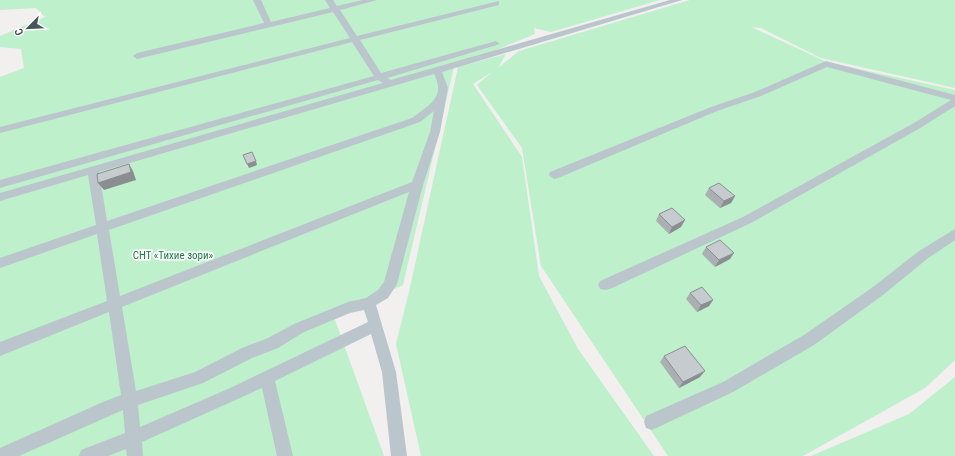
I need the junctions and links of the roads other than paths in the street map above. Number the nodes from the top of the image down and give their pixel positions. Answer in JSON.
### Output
{"nodes":[{"id":1,"x":257,"y":0,"type":"edge"},
{"id":2,"x":329,"y":0,"type":"edge"},
{"id":3,"x":373,"y":0,"type":"edge"},
{"id":4,"x":678,"y":0,"type":"edge"},
{"id":5,"x":496,"y":3,"type":"dead end"},
{"id":6,"x":335,"y":9,"type":"junction"},
{"id":7,"x":268,"y":24,"type":"junction"},
{"id":8,"x":355,"y":39,"type":"junction"},
{"id":9,"x":496,"y":44,"type":"dead end"},
{"id":10,"x":137,"y":56,"type":"dead end"},
{"id":11,"x":436,"y":71,"type":"junction"},
{"id":12,"x":380,"y":78,"type":"junction"},
{"id":13,"x":391,"y":83,"type":"junction"},
{"id":14,"x":955,"y":98,"type":"edge"},
{"id":15,"x":441,"y":100,"type":"junction"},
{"id":16,"x":955,"y":102,"type":"edge"},
{"id":17,"x":0,"y":130,"type":"edge"},
{"id":18,"x":93,"y":170,"type":"junction"},
{"id":19,"x":554,"y":175,"type":"dead end"},
{"id":20,"x":0,"y":184,"type":"edge"},
{"id":21,"x":417,"y":185,"type":"junction"},
{"id":22,"x":0,"y":197,"type":"edge"},
{"id":23,"x":101,"y":230,"type":"junction"},
{"id":24,"x":955,"y":234,"type":"edge"},
{"id":25,"x":0,"y":263,"type":"edge"},
{"id":26,"x":605,"y":285,"type":"dead end"},
{"id":27,"x":369,"y":303,"type":"junction"},
{"id":28,"x":113,"y":304,"type":"junction"},
{"id":29,"x":376,"y":325,"type":"junction"},
{"id":30,"x":0,"y":349,"type":"edge"},
{"id":31,"x":267,"y":378,"type":"junction"},
{"id":32,"x":130,"y":401,"type":"junction"},
{"id":33,"x":652,"y":422,"type":"dead end"},
{"id":34,"x":133,"y":439,"type":"junction"},
{"id":35,"x":1,"y":456,"type":"edge"},
{"id":36,"x":87,"y":456,"type":"edge"},
{"id":37,"x":134,"y":456,"type":"edge"},
{"id":38,"x":285,"y":456,"type":"edge"},
{"id":39,"x":400,"y":456,"type":"edge"}],
"edges":[{"from":1,"to":7,"type":"street"},
{"from":2,"to":6,"type":"street"},
{"from":3,"to":6,"type":"street"},
{"from":4,"to":11,"type":"street"},
{"from":5,"to":8,"type":"street"},
{"from":6,"to":7,"type":"street"},
{"from":6,"to":8,"type":"street"},
{"from":7,"to":10,"type":"street"},
{"from":8,"to":12,"type":"street"},
{"from":8,"to":17,"type":"street"},
{"from":9,"to":12,"type":"street"},
{"from":11,"to":13,"type":"street"},
{"from":11,"to":15,"type":"street"},
{"from":12,"to":13,"type":"street"},
{"from":12,"to":20,"type":"street"},
{"from":13,"to":18,"type":"street"},
{"from":14,"to":19,"type":"street"},
{"from":15,"to":21,"type":"street"},
{"from":15,"to":23,"type":"street"},
{"from":16,"to":26,"type":"street"},
{"from":18,"to":22,"type":"street"},
{"from":18,"to":23,"type":"street"},
{"from":21,"to":27,"type":"street"},
{"from":21,"to":28,"type":"street"},
{"from":23,"to":25,"type":"street"},
{"from":23,"to":28,"type":"street"},
{"from":24,"to":33,"type":"street"},
{"from":27,"to":29,"type":"street"},
{"from":27,"to":32,"type":"street"},
{"from":28,"to":30,"type":"street"},
{"from":28,"to":32,"type":"street"},
{"from":29,"to":31,"type":"street"},
{"from":29,"to":39,"type":"street"},
{"from":31,"to":34,"type":"street"},
{"from":31,"to":38,"type":"street"},
{"from":32,"to":34,"type":"street"},
{"from":32,"to":35,"type":"street"},
{"from":34,"to":36,"type":"street"},
{"from":34,"to":37,"type":"street"}]}
